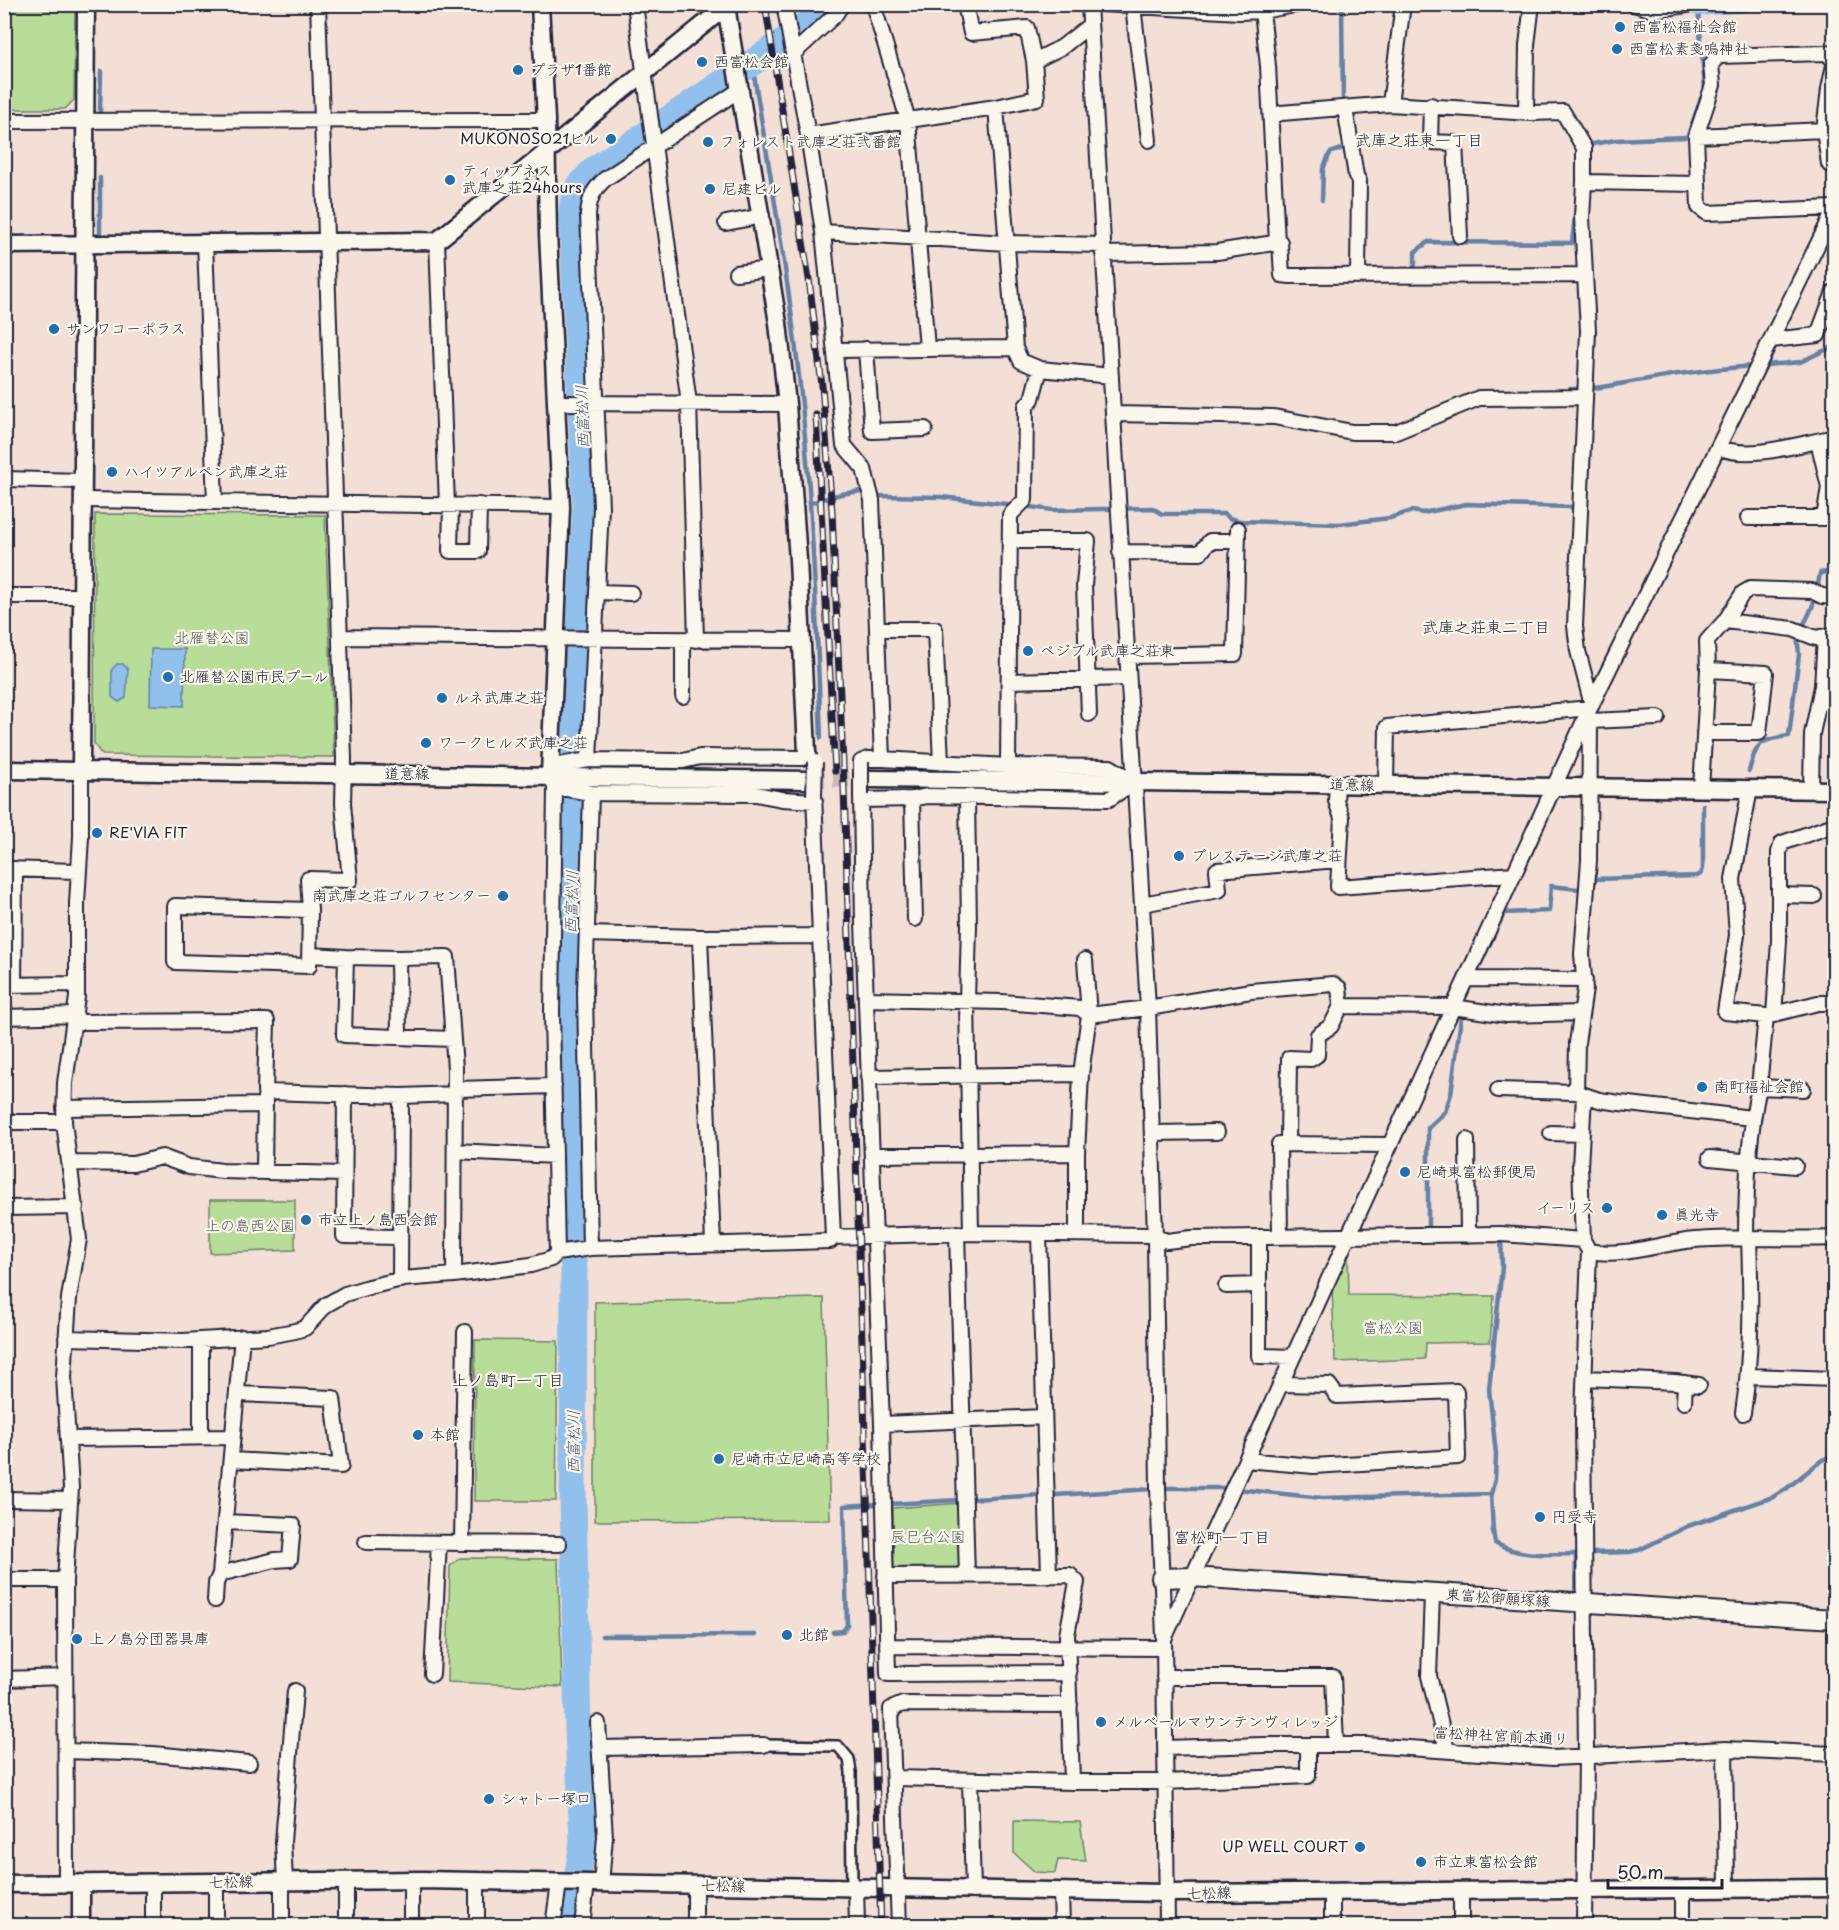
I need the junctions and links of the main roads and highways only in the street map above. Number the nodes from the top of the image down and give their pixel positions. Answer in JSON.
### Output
{"nodes":[{"id":1,"x":1161,"y":1578,"type":"road end"},
{"id":2,"x":1834,"y":1619,"type":"edge"}],
"edges":[{"from":1,"to":2,"type":"main road","name":"東富松御願塚線"}]}
